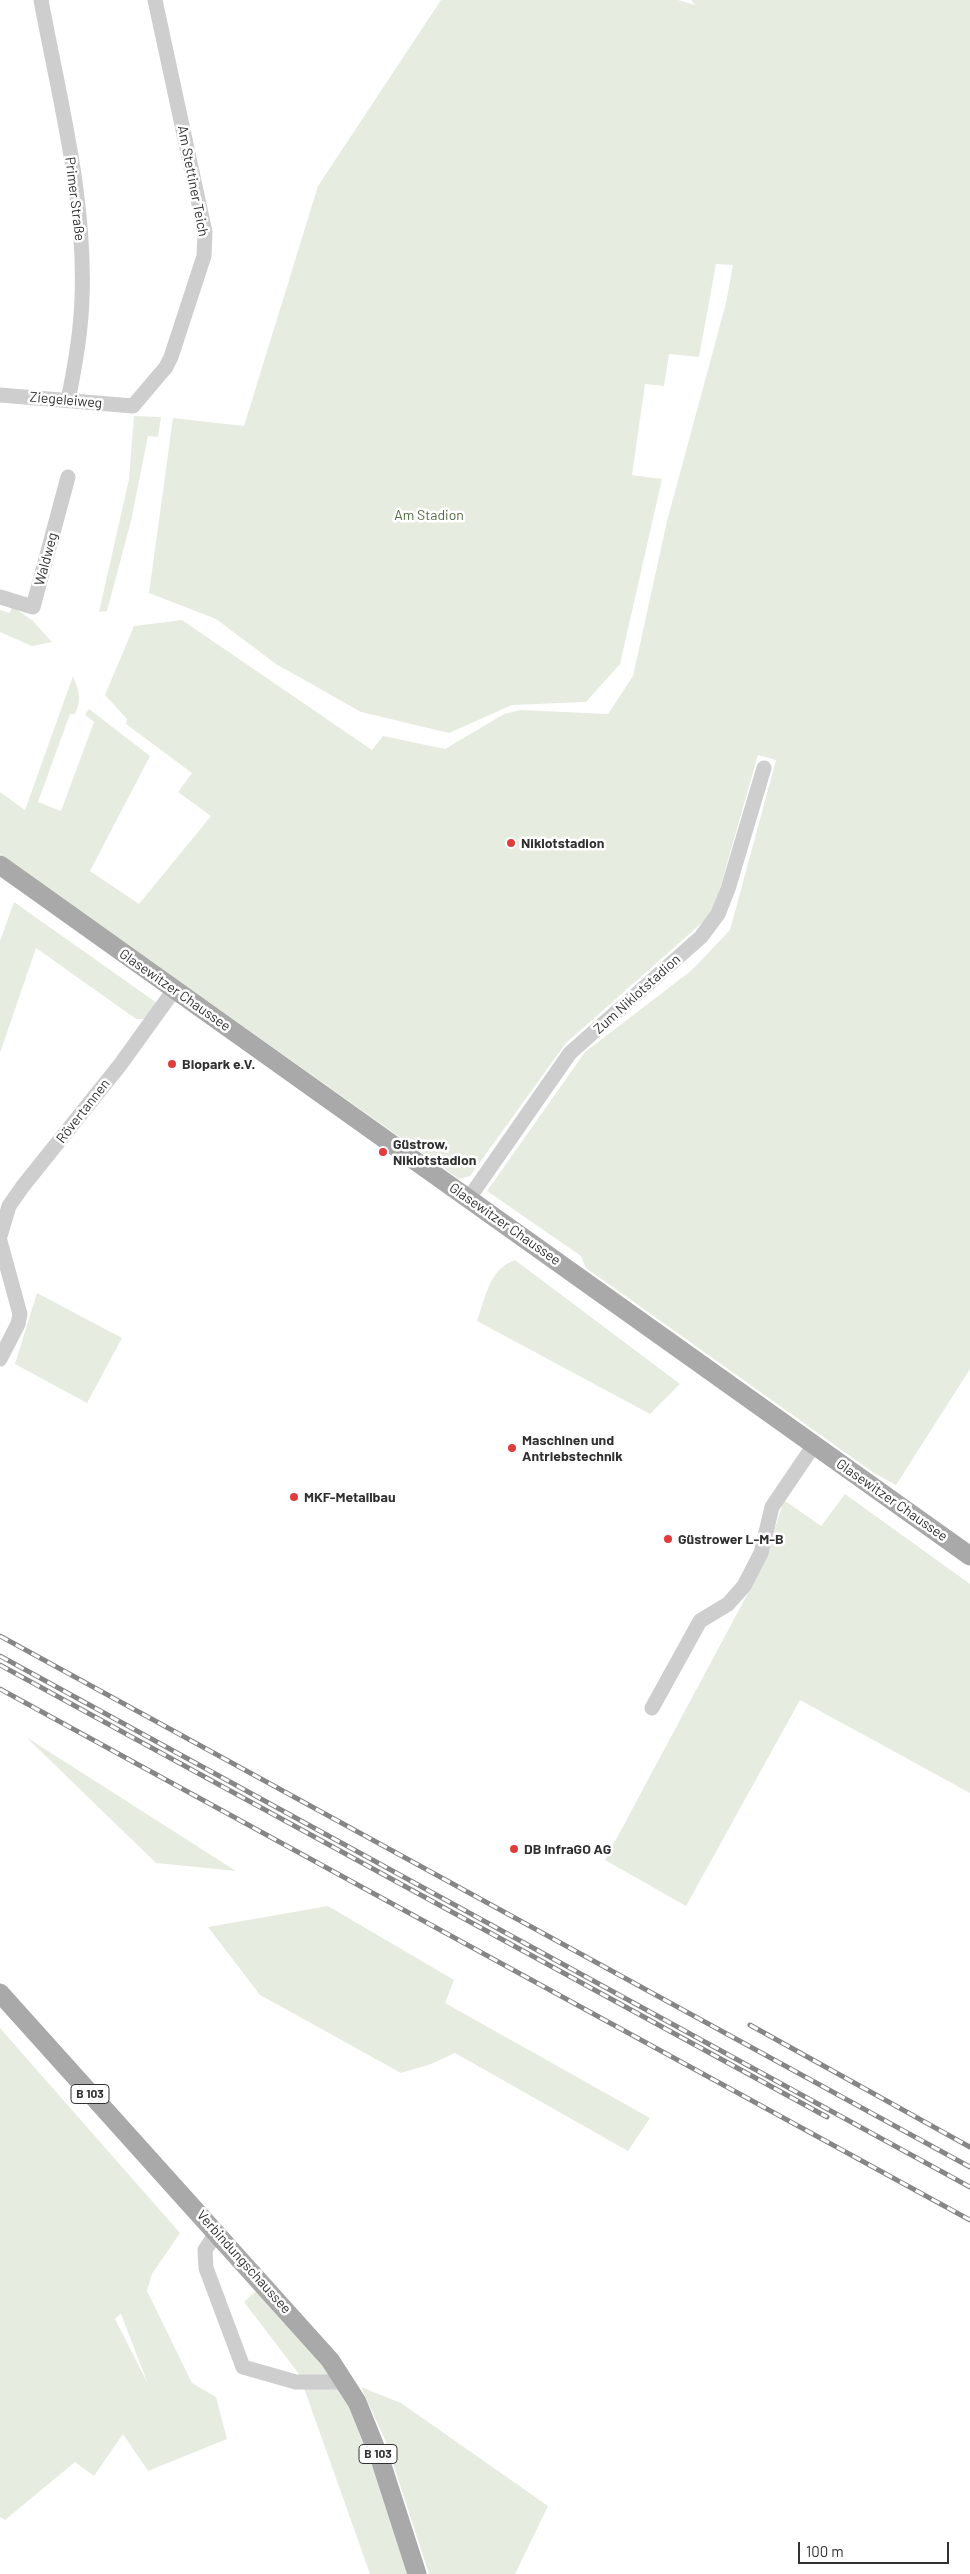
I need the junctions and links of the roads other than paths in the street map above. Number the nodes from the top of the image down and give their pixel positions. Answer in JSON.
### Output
{"nodes":[{"id":1,"x":41,"y":0,"type":"edge"},
{"id":2,"x":155,"y":0,"type":"edge"},
{"id":3,"x":0,"y":395,"type":"edge"},
{"id":4,"x":68,"y":400,"type":"junction"},
{"id":5,"x":133,"y":406,"type":"joint"},
{"id":6,"x":68,"y":478,"type":"dead end"},
{"id":7,"x":0,"y":597,"type":"edge"},
{"id":8,"x":764,"y":768,"type":"dead end"},
{"id":9,"x":0,"y":865,"type":"edge"},
{"id":10,"x":174,"y":990,"type":"junction"},
{"id":11,"x":469,"y":1198,"type":"junction"},
{"id":12,"x":0,"y":1236,"type":"edge"},
{"id":13,"x":0,"y":1241,"type":"edge"},
{"id":14,"x":0,"y":1359,"type":"edge"},
{"id":15,"x":814,"y":1445,"type":"junction"},
{"id":16,"x":970,"y":1556,"type":"edge"},
{"id":17,"x":652,"y":1708,"type":"dead end"},
{"id":18,"x":0,"y":1994,"type":"edge"},
{"id":19,"x":217,"y":2232,"type":"junction"},
{"id":20,"x":345,"y":2382,"type":"junction"},
{"id":21,"x":418,"y":2574,"type":"edge"}],
"edges":[{"from":1,"to":4,"type":"street","name":"Primer Straße"},
{"from":2,"to":5,"type":"street","name":"Am Stettiner Teich"},
{"from":3,"to":4,"type":"street","name":"Ziegeleiweg"},
{"from":4,"to":5,"type":"street","name":"Ziegeleiweg"},
{"from":6,"to":7,"type":"street","name":"Waldweg"},
{"from":8,"to":11,"type":"street","name":"Zum Niklotstadion"},
{"from":9,"to":10,"type":"main road","name":"Glasewitzer Chaussee"},
{"from":10,"to":11,"type":"main road","name":"Glasewitzer Chaussee"},
{"from":10,"to":12,"type":"street","name":"Rövertannen"},
{"from":11,"to":15,"type":"main road","name":"Glasewitzer Chaussee"},
{"from":13,"to":14,"type":"street"},
{"from":15,"to":16,"type":"main road","name":"Glasewitzer Chaussee"},
{"from":15,"to":17,"type":"street"},
{"from":18,"to":19,"type":"main road","name":"Verbindungschaussee","number":"B 103"},
{"from":19,"to":20,"type":"main road","name":"Verbindungschaussee","number":"B 103"},
{"from":19,"to":20,"type":"street"},
{"from":20,"to":21,"type":"main road","name":"Verbindungschaussee","number":"B 103"}]}
